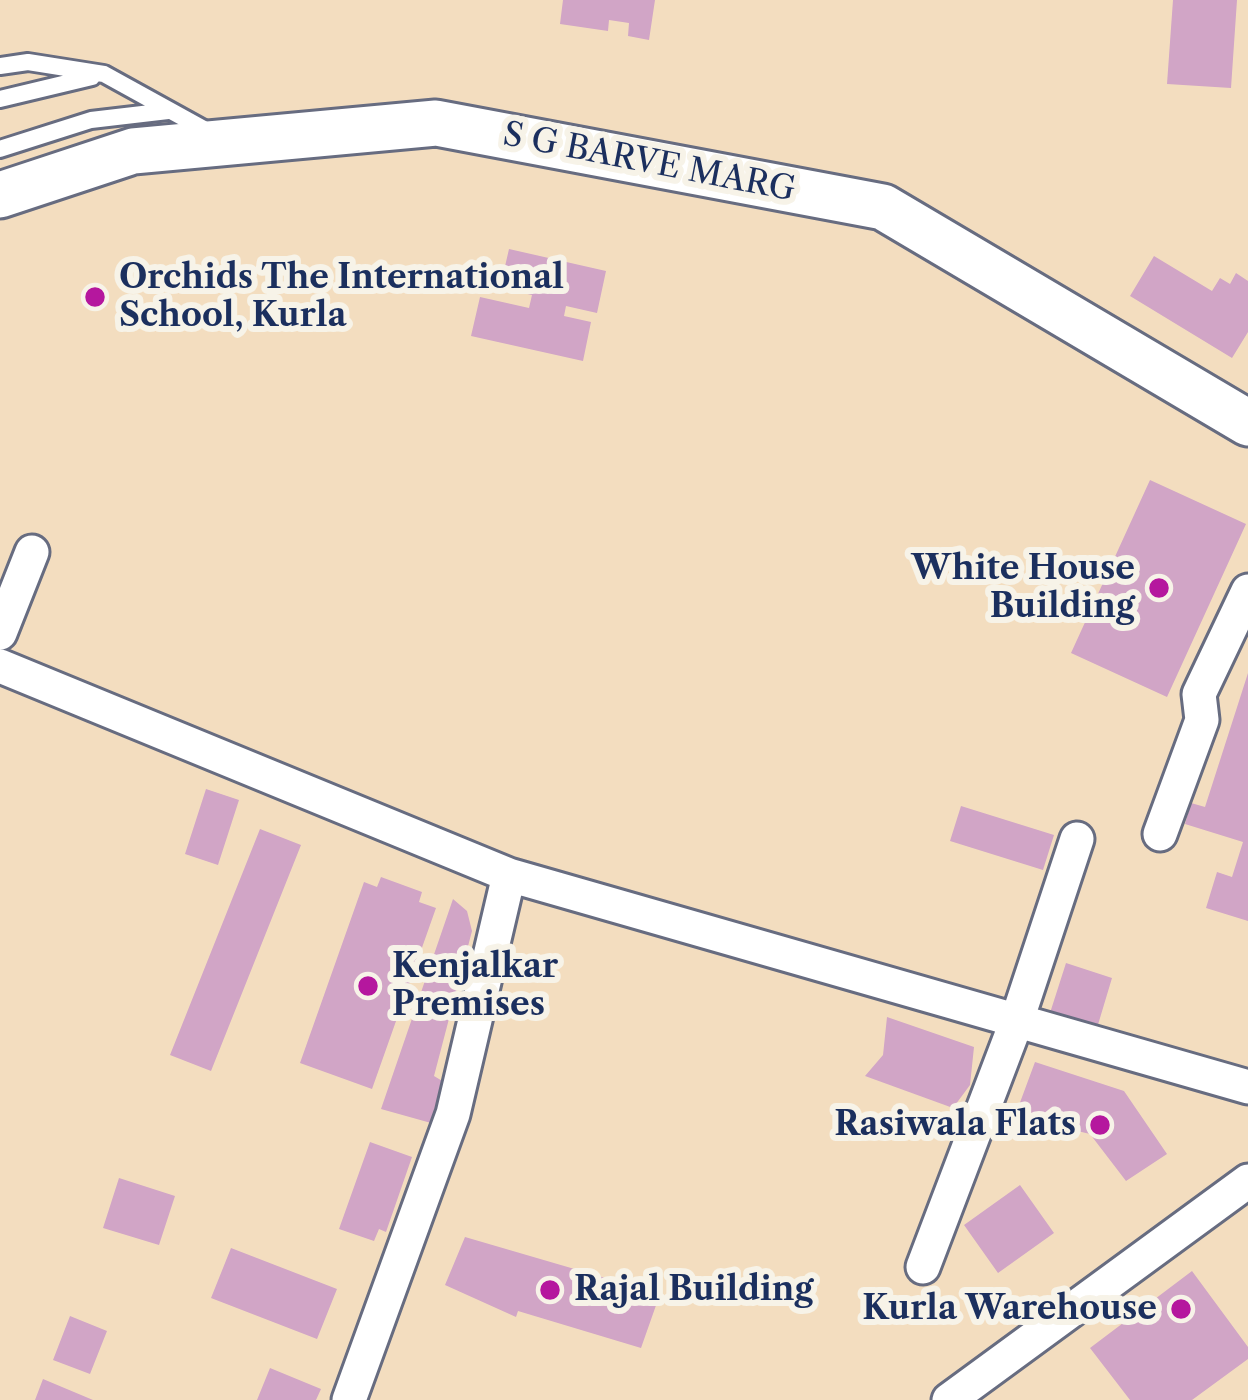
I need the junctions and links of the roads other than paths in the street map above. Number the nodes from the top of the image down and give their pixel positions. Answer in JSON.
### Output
{"nodes":[{"id":1,"x":0,"y":66,"type":"edge"},
{"id":2,"x":104,"y":74,"type":"junction"},
{"id":3,"x":0,"y":99,"type":"edge"},
{"id":4,"x":168,"y":111,"type":"junction"},
{"id":5,"x":229,"y":142,"type":"junction"},
{"id":6,"x":0,"y":148,"type":"edge"},
{"id":7,"x":0,"y":195,"type":"edge"},
{"id":8,"x":1248,"y":423,"type":"edge"},
{"id":9,"x":32,"y":552,"type":"dead end"},
{"id":10,"x":1248,"y":591,"type":"edge"},
{"id":11,"x":0,"y":633,"type":"edge"},
{"id":12,"x":0,"y":666,"type":"edge"},
{"id":13,"x":1160,"y":835,"type":"dead end"},
{"id":14,"x":1077,"y":838,"type":"dead end"},
{"id":15,"x":509,"y":875,"type":"junction"},
{"id":16,"x":1016,"y":1023,"type":"junction"},
{"id":17,"x":1248,"y":1087,"type":"edge"},
{"id":18,"x":1244,"y":1190,"type":"edge"},
{"id":19,"x":923,"y":1267,"type":"dead end"},
{"id":20,"x":349,"y":1400,"type":"edge"},
{"id":21,"x":949,"y":1400,"type":"edge"}],
"edges":[{"from":1,"to":2,"type":"lane"},
{"from":2,"to":3,"type":"lane"},
{"from":2,"to":4,"type":"lane"},
{"from":4,"to":5,"type":"lane"},
{"from":4,"to":6,"type":"lane"},
{"from":5,"to":7,"type":"street","name":"S G BARVE MARG"},
{"from":5,"to":8,"type":"street","name":"S G BARVE MARG"},
{"from":9,"to":11,"type":"street"},
{"from":10,"to":13,"type":"street"},
{"from":12,"to":15,"type":"street"},
{"from":14,"to":16,"type":"street"},
{"from":15,"to":16,"type":"street"},
{"from":15,"to":20,"type":"street"},
{"from":16,"to":17,"type":"street"},
{"from":16,"to":19,"type":"street"},
{"from":18,"to":21,"type":"street"}]}
